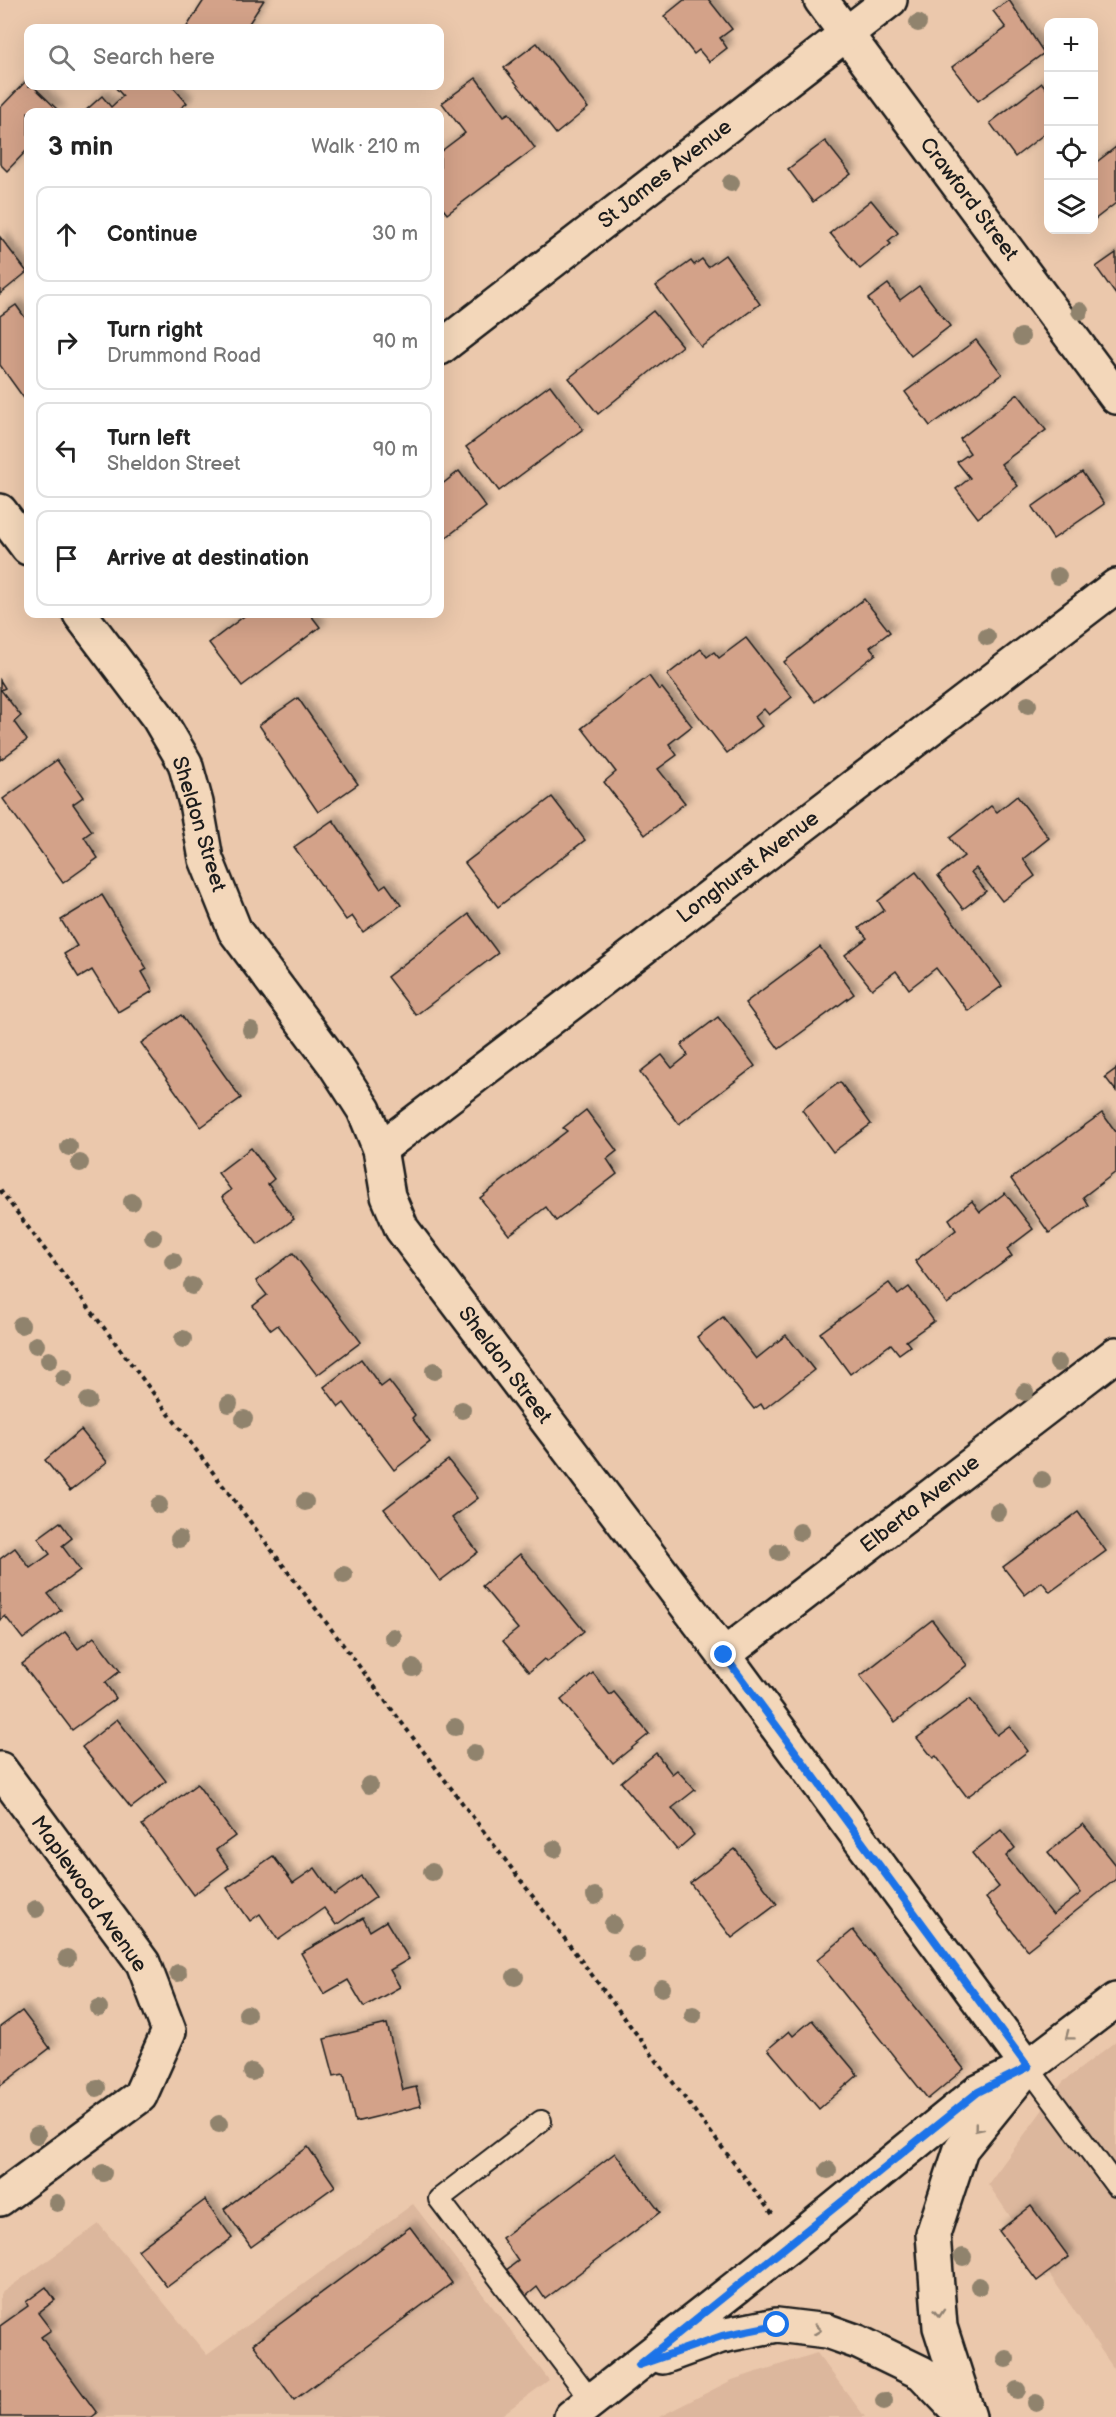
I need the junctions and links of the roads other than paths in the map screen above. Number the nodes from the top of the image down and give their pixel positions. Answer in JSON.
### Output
{"nodes":[{"id":1,"x":821,"y":0,"type":"edge"},
{"id":2,"x":890,"y":0,"type":"edge"},
{"id":3,"x":847,"y":34,"type":"junction"},
{"id":4,"x":444,"y":345,"type":"edge"},
{"id":5,"x":1116,"y":397,"type":"edge"},
{"id":6,"x":0,"y":511,"type":"edge"},
{"id":7,"x":24,"y":543,"type":"edge"},
{"id":8,"x":1116,"y":586,"type":"edge"},
{"id":9,"x":88,"y":618,"type":"edge"},
{"id":10,"x":380,"y":1149,"type":"junction"},
{"id":11,"x":1116,"y":1354,"type":"edge"},
{"id":12,"x":724,"y":1655,"type":"junction"},
{"id":13,"x":0,"y":1769,"type":"edge"},
{"id":14,"x":1116,"y":2000,"type":"edge"},
{"id":15,"x":1028,"y":2067,"type":"junction"},
{"id":16,"x":541,"y":2121,"type":"dead end"},
{"id":17,"x":1116,"y":2186,"type":"edge"},
{"id":18,"x":0,"y":2199,"type":"edge"},
{"id":19,"x":639,"y":2365,"type":"junction"},
{"id":20,"x":582,"y":2409,"type":"edge"},
{"id":21,"x":964,"y":2417,"type":"edge"},
{"id":22,"x":969,"y":2417,"type":"edge"}],
"edges":[{"from":1,"to":3,"type":"street","name":"Crawford Street"},
{"from":2,"to":3,"type":"street","name":"St James Avenue"},
{"from":3,"to":4,"type":"street","name":"St James Avenue"},
{"from":3,"to":5,"type":"street","name":"Crawford Street"},
{"from":6,"to":7,"type":"street"},
{"from":8,"to":10,"type":"street","name":"Longhurst Avenue"},
{"from":9,"to":10,"type":"street","name":"Sheldon Street"},
{"from":10,"to":12,"type":"street","name":"Sheldon Street"},
{"from":11,"to":12,"type":"street","name":"Elberta Avenue"},
{"from":12,"to":15,"type":"street","name":"Sheldon Street"},
{"from":13,"to":18,"type":"street","name":"Maplewood Avenue"},
{"from":14,"to":15,"type":"street","one_way":true},
{"from":15,"to":17,"type":"lane"},
{"from":15,"to":19,"type":"street"},
{"from":15,"to":22,"type":"street","one_way":true},
{"from":16,"to":20,"type":"lane"},
{"from":19,"to":20,"type":"street"},
{"from":19,"to":21,"type":"street","one_way":true}]}
